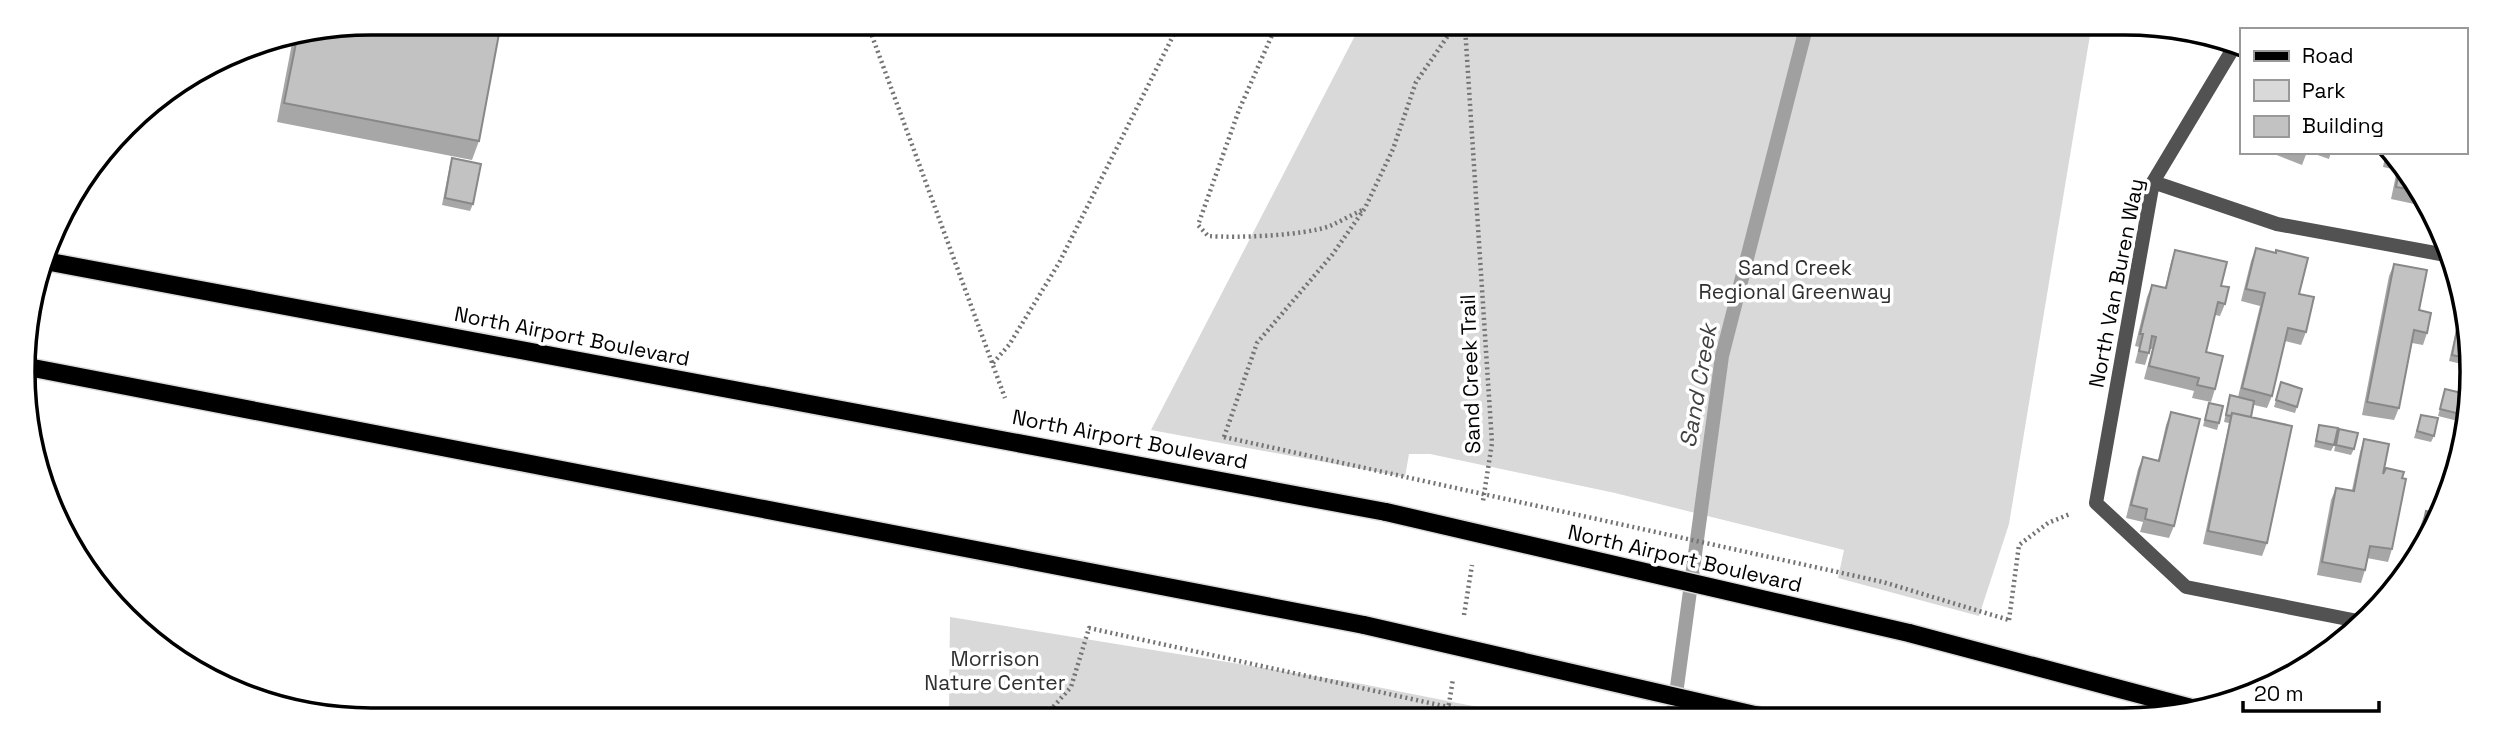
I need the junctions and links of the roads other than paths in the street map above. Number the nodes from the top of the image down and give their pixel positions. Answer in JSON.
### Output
{"nodes":[{"id":1,"x":2231,"y":53,"type":"edge"},
{"id":2,"x":2153,"y":182,"type":"junction"},
{"id":3,"x":2438,"y":254,"type":"edge"},
{"id":4,"x":53,"y":262,"type":"edge"},
{"id":5,"x":35,"y":368,"type":"edge"},
{"id":6,"x":2350,"y":619,"type":"edge"},
{"id":7,"x":2176,"y":704,"type":"edge"},
{"id":8,"x":1724,"y":708,"type":"edge"}],
"edges":[{"from":1,"to":2,"type":"street","name":"North Van Buren Way"},
{"from":2,"to":3,"type":"street"},
{"from":2,"to":6,"type":"street","name":"North Van Buren Way"},
{"from":4,"to":7,"type":"main road","name":"North Airport Boulevard","bridge":true},
{"from":5,"to":8,"type":"main road","bridge":true}]}
